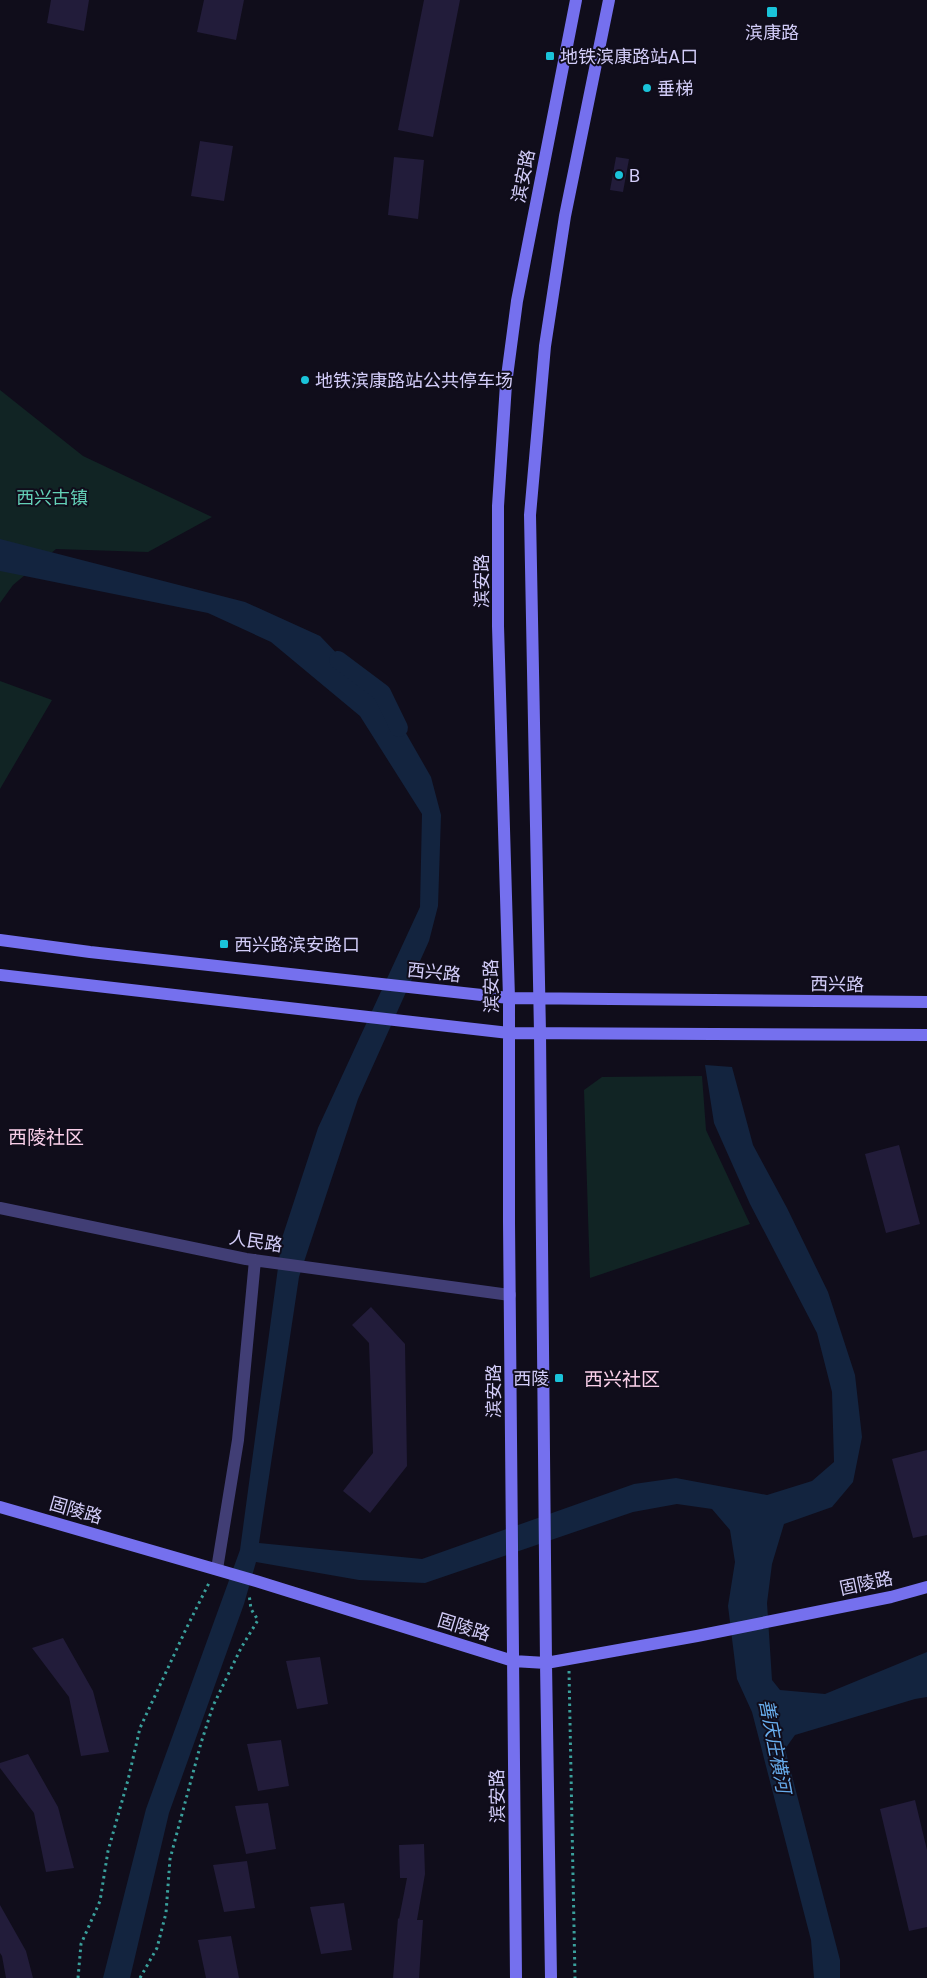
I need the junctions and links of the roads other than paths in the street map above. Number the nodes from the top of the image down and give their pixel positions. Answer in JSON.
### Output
{"nodes":[{"id":1,"x":576,"y":0,"type":"edge"},
{"id":2,"x":609,"y":0,"type":"edge"},
{"id":3,"x":0,"y":940,"type":"edge"},
{"id":4,"x":0,"y":975,"type":"edge"},
{"id":5,"x":539,"y":997,"type":"junction"},
{"id":6,"x":509,"y":998,"type":"junction"},
{"id":7,"x":927,"y":1002,"type":"edge"},
{"id":8,"x":509,"y":1033,"type":"junction"},
{"id":9,"x":540,"y":1033,"type":"junction"},
{"id":10,"x":927,"y":1035,"type":"edge"},
{"id":11,"x":0,"y":1208,"type":"edge"},
{"id":12,"x":254,"y":1260,"type":"junction"},
{"id":13,"x":510,"y":1295,"type":"junction"},
{"id":14,"x":0,"y":1506,"type":"edge"},
{"id":15,"x":217,"y":1569,"type":"junction"},
{"id":16,"x":927,"y":1587,"type":"edge"},
{"id":17,"x":513,"y":1660,"type":"junction"},
{"id":18,"x":546,"y":1663,"type":"junction"},
{"id":19,"x":516,"y":1978,"type":"edge"},
{"id":20,"x":551,"y":1978,"type":"edge"}],
"edges":[{"from":1,"to":6,"type":"main road","name":"滨安路"},
{"from":2,"to":5,"type":"main road"},
{"from":3,"to":6,"type":"main road","name":"西兴路"},
{"from":4,"to":8,"type":"main road"},
{"from":5,"to":6,"type":"main road","name":"西兴路"},
{"from":5,"to":7,"type":"main road","name":"西兴路"},
{"from":5,"to":9,"type":"main road"},
{"from":6,"to":8,"type":"main road","name":"滨安路"},
{"from":8,"to":9,"type":"main road"},
{"from":8,"to":13,"type":"main road","name":"滨安路"},
{"from":9,"to":10,"type":"main road"},
{"from":9,"to":18,"type":"main road"},
{"from":11,"to":12,"type":"street","name":"人民路"},
{"from":12,"to":13,"type":"street","name":"人民路"},
{"from":12,"to":15,"type":"street"},
{"from":13,"to":17,"type":"main road","name":"滨安路"},
{"from":14,"to":15,"type":"main road","name":"固陵路"},
{"from":15,"to":17,"type":"main road","name":"固陵路"},
{"from":16,"to":18,"type":"main road","name":"固陵路"},
{"from":17,"to":18,"type":"main road","name":"固陵路"},
{"from":17,"to":19,"type":"main road","name":"滨安路"},
{"from":18,"to":20,"type":"main road"}]}
